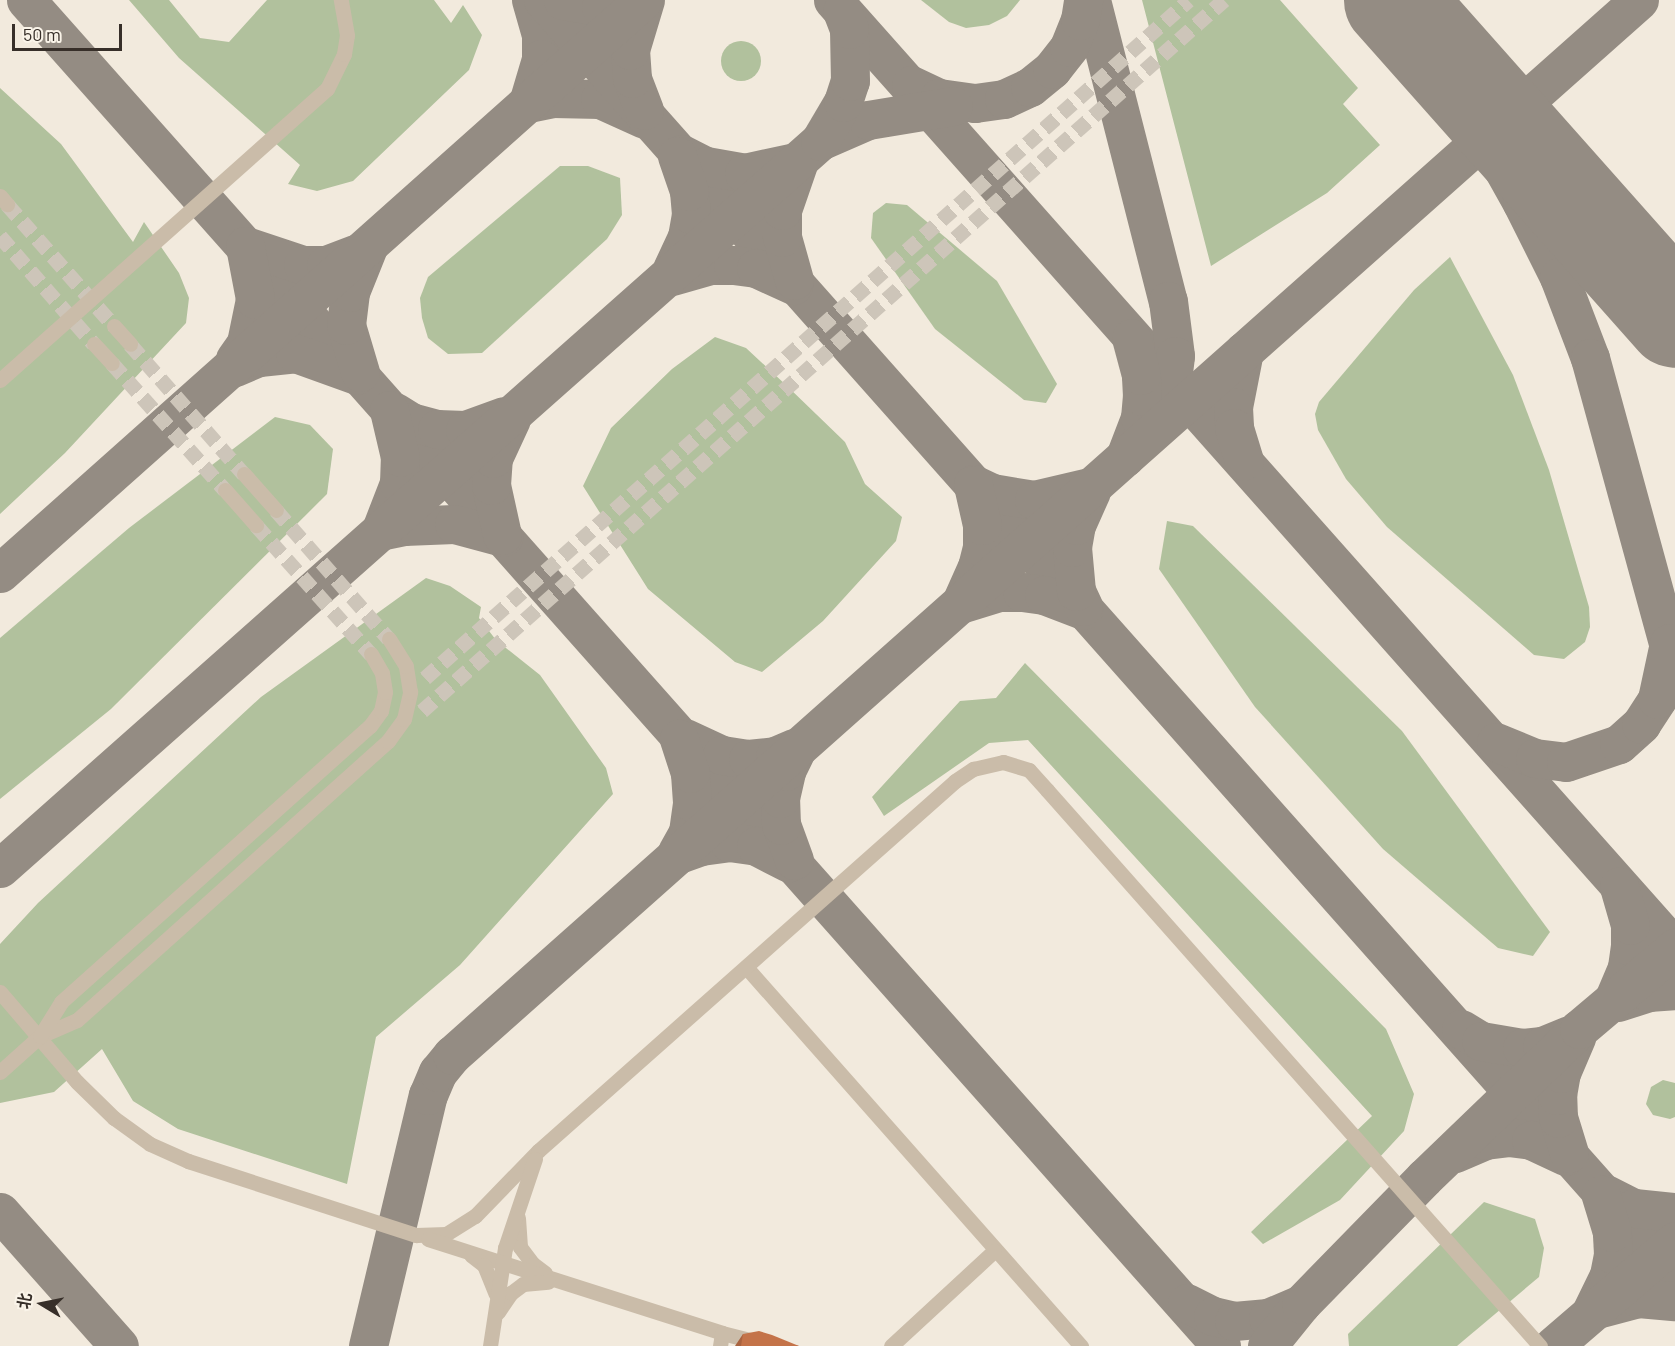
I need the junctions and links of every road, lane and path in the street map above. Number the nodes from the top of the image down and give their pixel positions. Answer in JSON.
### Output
{"nodes":[{"id":1,"x":341,"y":0,"type":"edge"},
{"id":2,"x":114,"y":326,"type":"tunnel mouth"},
{"id":3,"x":94,"y":344,"type":"tunnel mouth"},
{"id":4,"x":130,"y":344,"type":"tunnel mouth"},
{"id":5,"x":112,"y":363,"type":"tunnel mouth"},
{"id":6,"x":0,"y":380,"type":"edge"},
{"id":7,"x":244,"y":474,"type":"tunnel mouth"},
{"id":8,"x":225,"y":490,"type":"tunnel mouth"},
{"id":9,"x":276,"y":510,"type":"tunnel mouth"},
{"id":10,"x":256,"y":525,"type":"tunnel mouth"},
{"id":11,"x":389,"y":639,"type":"tunnel mouth"},
{"id":12,"x":371,"y":654,"type":"tunnel mouth"},
{"id":13,"x":746,"y":967,"type":"junction"},
{"id":14,"x":0,"y":992,"type":"edge"},
{"id":15,"x":40,"y":1036,"type":"junction"},
{"id":16,"x":0,"y":1072,"type":"edge"},
{"id":17,"x":538,"y":1151,"type":"junction"},
{"id":18,"x":522,"y":1193,"type":"junction"},
{"id":19,"x":416,"y":1235,"type":"junction"},
{"id":20,"x":466,"y":1251,"type":"junction"},
{"id":21,"x":994,"y":1251,"type":"junction"},
{"id":22,"x":502,"y":1263,"type":"junction"},
{"id":23,"x":561,"y":1283,"type":"junction"},
{"id":24,"x":498,"y":1311,"type":"junction"},
{"id":25,"x":721,"y":1340,"type":"edge"},
{"id":26,"x":490,"y":1346,"type":"edge"},
{"id":27,"x":772,"y":1346,"type":"edge"},
{"id":28,"x":891,"y":1346,"type":"edge"},
{"id":29,"x":1081,"y":1346,"type":"edge"},
{"id":30,"x":1540,"y":1346,"type":"edge"}],
"edges":[{"from":1,"to":6,"type":"lane"},
{"from":2,"to":4,"type":"lane"},
{"from":3,"to":5,"type":"lane"},
{"from":7,"to":9,"type":"lane"},
{"from":8,"to":10,"type":"lane"},
{"from":11,"to":15,"type":"lane"},
{"from":12,"to":15,"type":"lane"},
{"from":13,"to":17,"type":"lane"},
{"from":13,"to":21,"type":"lane"},
{"from":13,"to":30,"type":"lane"},
{"from":14,"to":15,"type":"lane"},
{"from":15,"to":16,"type":"lane"},
{"from":15,"to":19,"type":"lane"},
{"from":17,"to":18,"type":"lane"},
{"from":17,"to":19,"type":"lane"},
{"from":18,"to":22,"type":"lane"},
{"from":18,"to":23,"type":"lane"},
{"from":19,"to":20,"type":"lane"},
{"from":20,"to":22,"type":"lane"},
{"from":20,"to":24,"type":"lane"},
{"from":21,"to":28,"type":"lane"},
{"from":21,"to":29,"type":"lane"},
{"from":22,"to":23,"type":"lane"},
{"from":22,"to":24,"type":"lane"},
{"from":23,"to":24,"type":"lane"},
{"from":23,"to":25,"type":"lane"},
{"from":24,"to":26,"type":"lane"},
{"from":25,"to":27,"type":"lane"}]}
